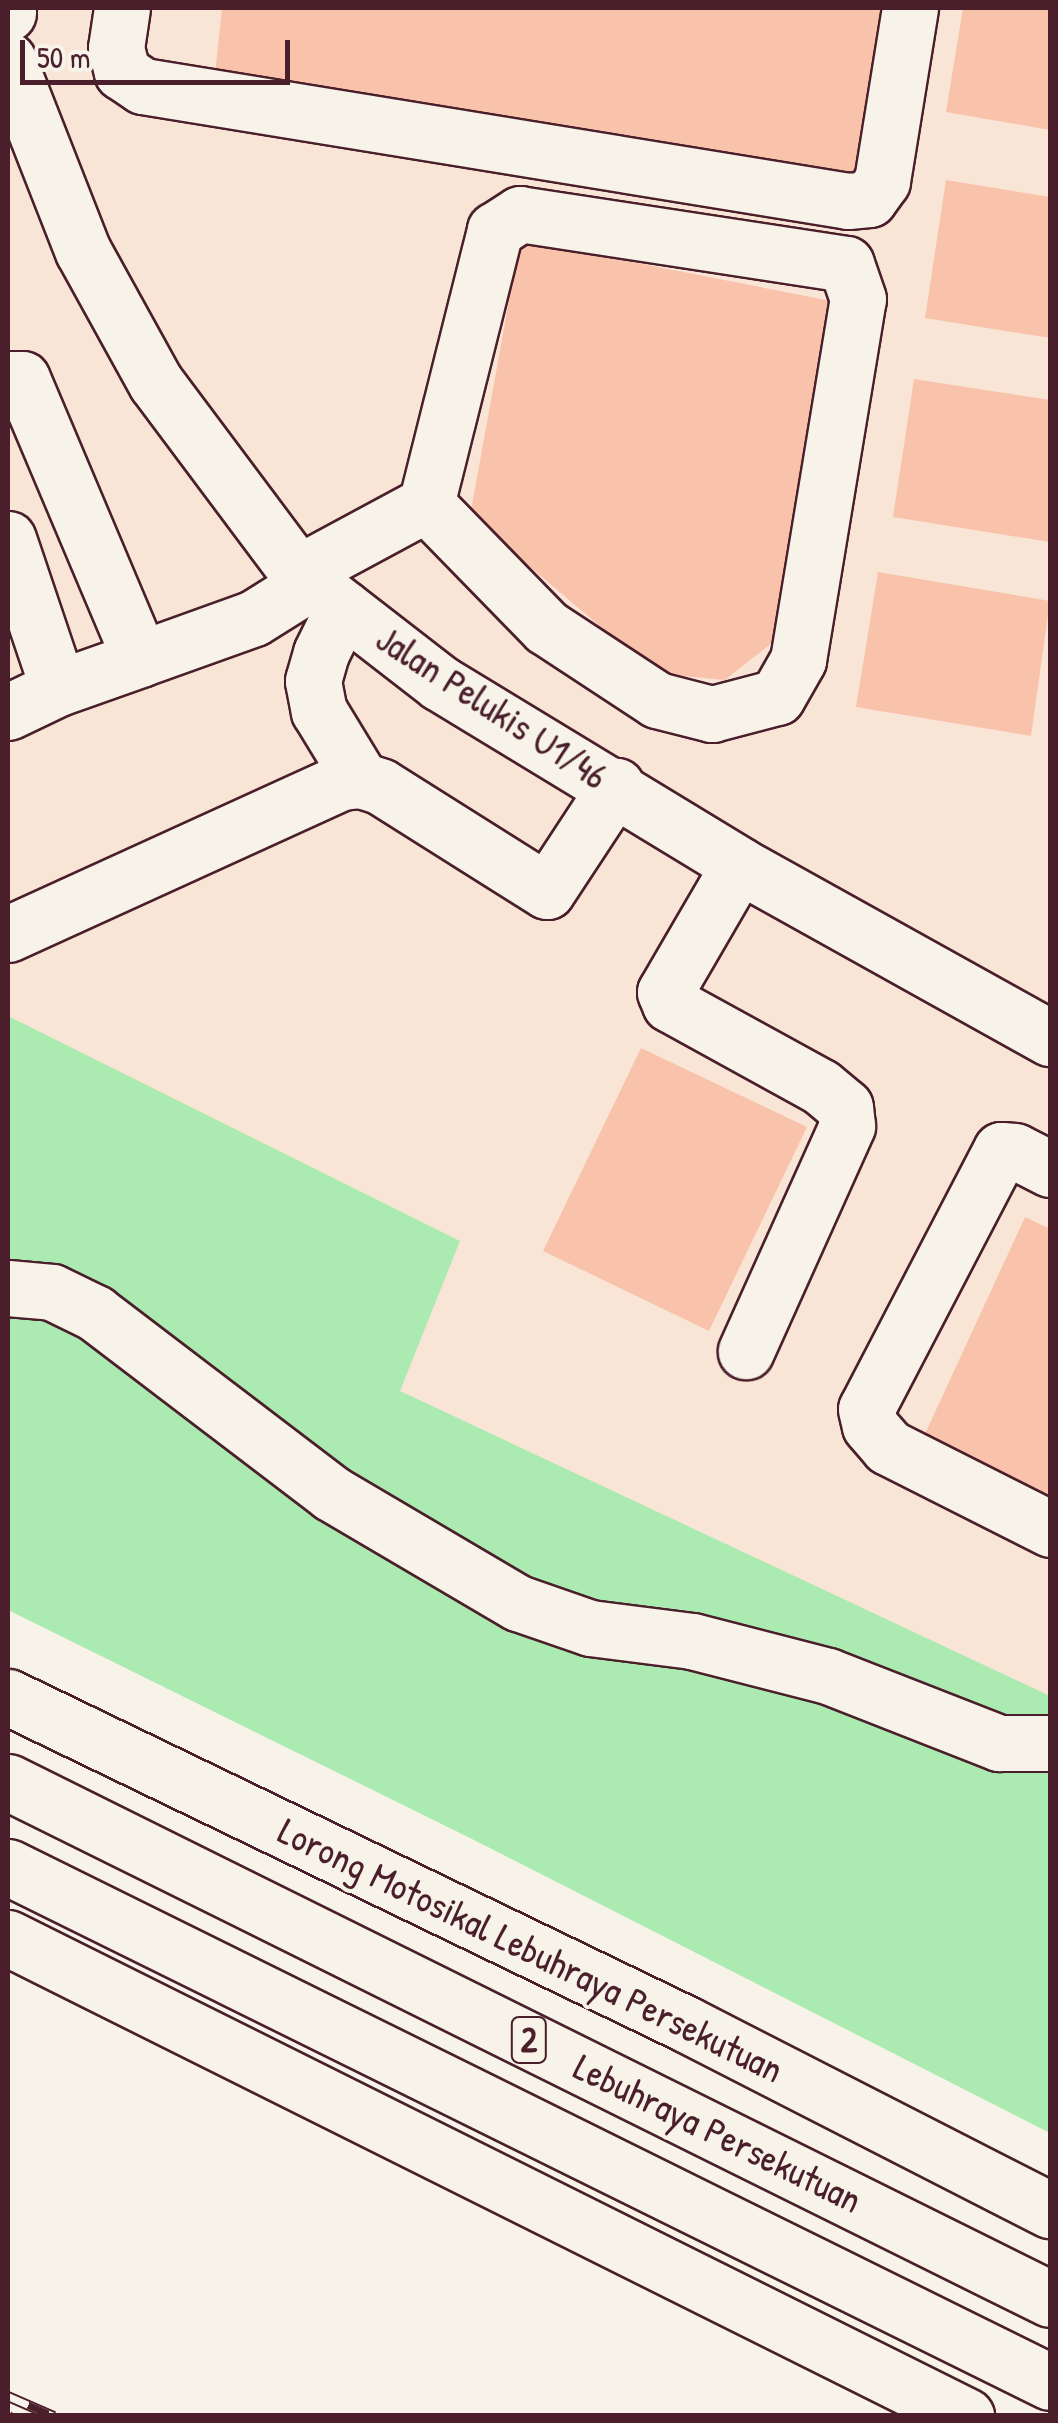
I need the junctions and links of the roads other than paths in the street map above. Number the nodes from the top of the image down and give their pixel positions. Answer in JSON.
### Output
{"nodes":[{"id":1,"x":122,"y":8,"type":"edge"},
{"id":2,"x":910,"y":8,"type":"edge"},
{"id":3,"x":8,"y":60,"type":"edge"},
{"id":4,"x":8,"y":378,"type":"edge"},
{"id":5,"x":426,"y":504,"type":"junction"},
{"id":6,"x":8,"y":539,"type":"edge"},
{"id":7,"x":317,"y":588,"type":"junction"},
{"id":8,"x":140,"y":659,"type":"junction"},
{"id":9,"x":58,"y":688,"type":"junction"},
{"id":10,"x":8,"y":712,"type":"edge"},
{"id":11,"x":361,"y":780,"type":"junction"},
{"id":12,"x":616,"y":786,"type":"junction"},
{"id":13,"x":739,"y":865,"type":"junction"},
{"id":14,"x":8,"y":934,"type":"edge"},
{"id":15,"x":1050,"y":1038,"type":"edge"},
{"id":16,"x":1050,"y":1169,"type":"edge"},
{"id":17,"x":8,"y":1288,"type":"edge"},
{"id":18,"x":746,"y":1351,"type":"dead end"},
{"id":19,"x":1050,"y":1529,"type":"edge"},
{"id":20,"x":8,"y":1697,"type":"edge"},
{"id":21,"x":1050,"y":1743,"type":"edge"},
{"id":22,"x":8,"y":1782,"type":"edge"},
{"id":23,"x":8,"y":1866,"type":"edge"},
{"id":24,"x":8,"y":1938,"type":"edge"},
{"id":25,"x":1050,"y":2210,"type":"edge"},
{"id":26,"x":1050,"y":2299,"type":"edge"},
{"id":27,"x":1050,"y":2382,"type":"edge"},
{"id":28,"x":966,"y":2416,"type":"edge"}],
"edges":[{"from":1,"to":2,"type":"main road"},
{"from":3,"to":7,"type":"main road","name":"Jalan Pelukis U1/46"},
{"from":4,"to":8,"type":"main road"},
{"from":5,"to":5,"type":"main road"},
{"from":5,"to":7,"type":"main road"},
{"from":6,"to":9,"type":"main road"},
{"from":7,"to":8,"type":"main road"},
{"from":7,"to":11,"type":"main road"},
{"from":7,"to":12,"type":"main road","name":"Jalan Pelukis U1/46"},
{"from":8,"to":9,"type":"main road"},
{"from":9,"to":10,"type":"main road"},
{"from":11,"to":12,"type":"main road"},
{"from":11,"to":14,"type":"main road"},
{"from":12,"to":13,"type":"main road","name":"Jalan Pelukis U1/46"},
{"from":13,"to":15,"type":"main road","name":"Jalan Pelukis U1/46"},
{"from":13,"to":18,"type":"main road"},
{"from":16,"to":19,"type":"main road"},
{"from":17,"to":21,"type":"main road"},
{"from":20,"to":25,"type":"main road","name":"Lorong Motosikal Lebuhraya Persekutuan"},
{"from":22,"to":26,"type":"main road","name":"Lebuhraya Persekutuan","number":"2"},
{"from":23,"to":27,"type":"main road","name":"Lebuhraya Persekutuan","number":"2"},
{"from":24,"to":28,"type":"main road"}]}
